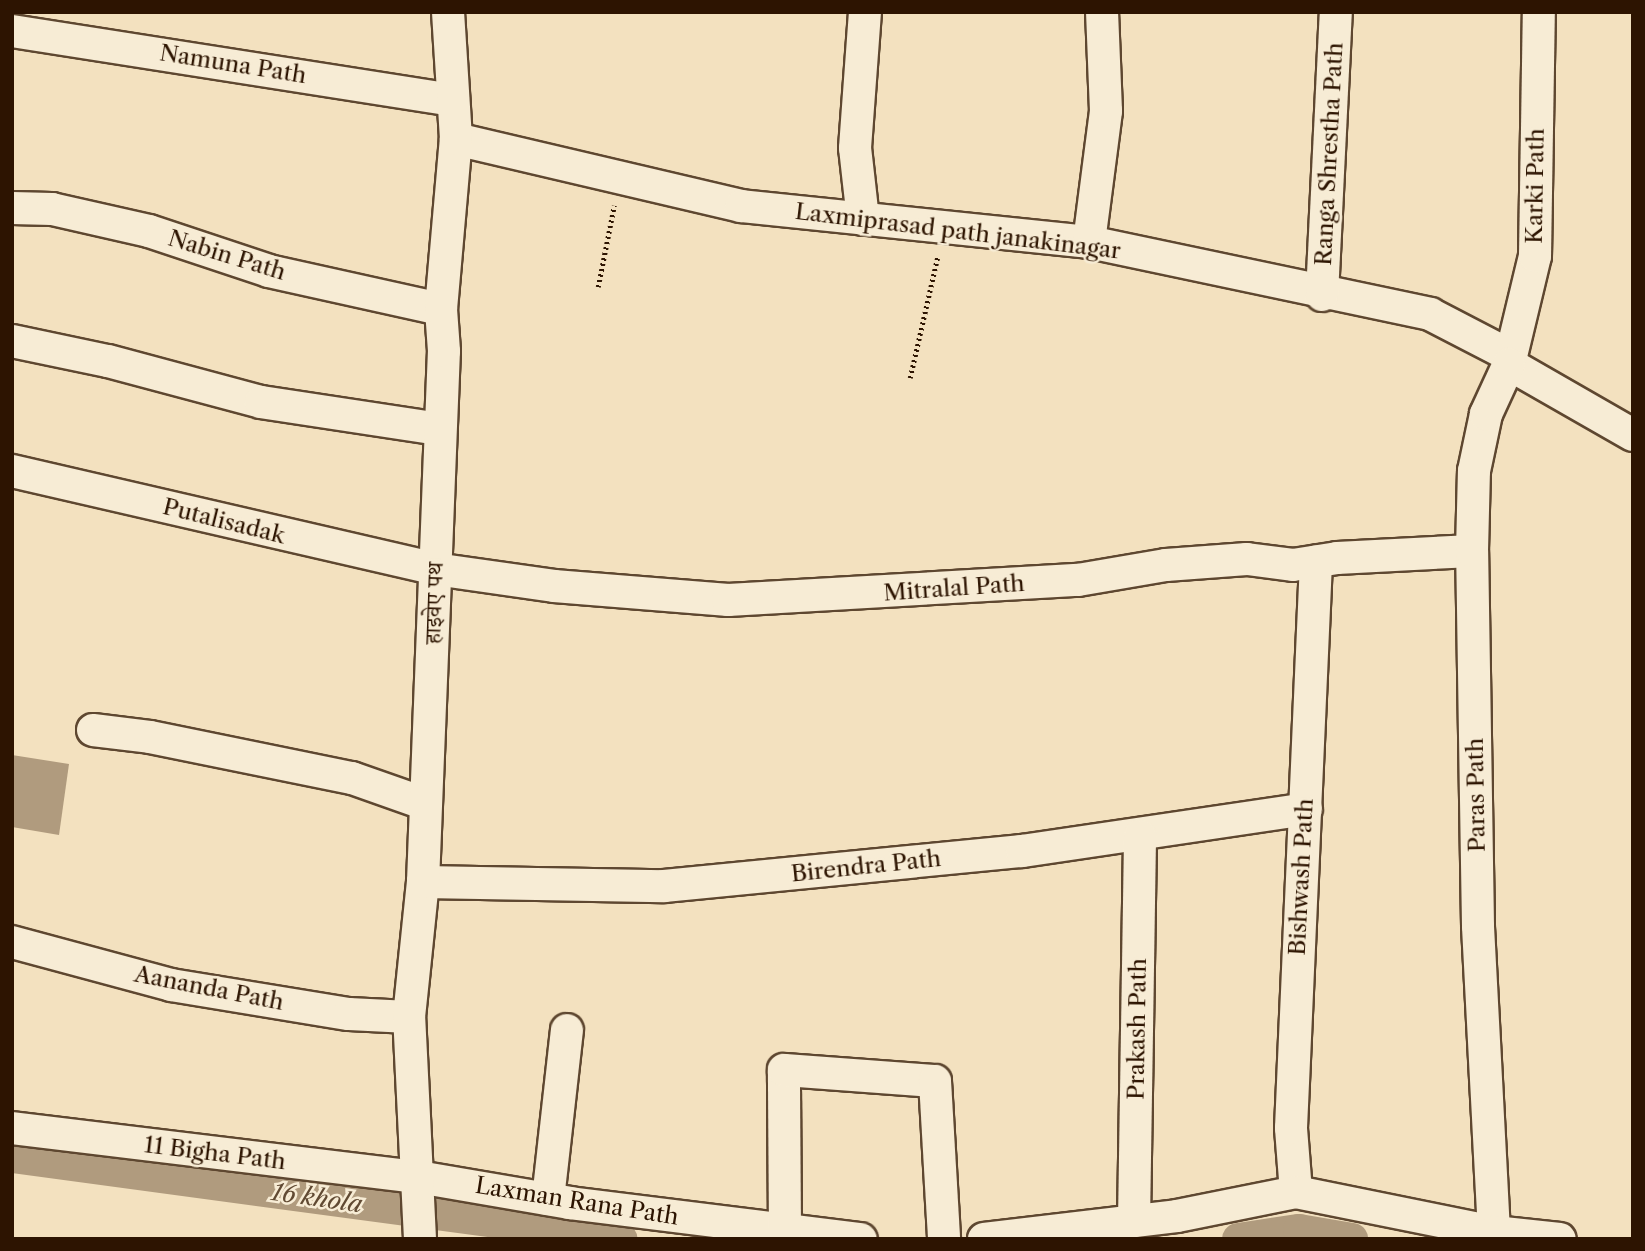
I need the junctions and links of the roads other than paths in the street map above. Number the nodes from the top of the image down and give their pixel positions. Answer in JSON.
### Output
{"nodes":[{"id":1,"x":448,"y":12,"type":"edge"},
{"id":2,"x":865,"y":12,"type":"edge"},
{"id":3,"x":1102,"y":12,"type":"edge"},
{"id":4,"x":1336,"y":12,"type":"edge"},
{"id":5,"x":1539,"y":12,"type":"edge"},
{"id":6,"x":12,"y":31,"type":"edge"},
{"id":7,"x":453,"y":100,"type":"junction"},
{"id":8,"x":456,"y":139,"type":"junction"},
{"id":9,"x":12,"y":208,"type":"edge"},
{"id":10,"x":863,"y":219,"type":"junction"},
{"id":11,"x":1089,"y":242,"type":"junction"},
{"id":12,"x":1322,"y":295,"type":"junction"},
{"id":13,"x":441,"y":309,"type":"junction"},
{"id":14,"x":12,"y":341,"type":"edge"},
{"id":15,"x":1510,"y":360,"type":"junction"},
{"id":16,"x":439,"y":429,"type":"junction"},
{"id":17,"x":1633,"y":435,"type":"edge"},
{"id":18,"x":12,"y":471,"type":"edge"},
{"id":19,"x":1472,"y":551,"type":"junction"},
{"id":20,"x":1316,"y":562,"type":"junction"},
{"id":21,"x":435,"y":569,"type":"junction"},
{"id":22,"x":93,"y":730,"type":"dead end"},
{"id":23,"x":426,"y":804,"type":"junction"},
{"id":24,"x":1306,"y":808,"type":"junction"},
{"id":25,"x":1140,"y":836,"type":"junction"},
{"id":26,"x":423,"y":882,"type":"junction"},
{"id":27,"x":12,"y":943,"type":"edge"},
{"id":28,"x":409,"y":1017,"type":"junction"},
{"id":29,"x":566,"y":1030,"type":"dead end"},
{"id":30,"x":12,"y":1128,"type":"edge"},
{"id":31,"x":419,"y":1186,"type":"junction"},
{"id":32,"x":1296,"y":1192,"type":"junction"},
{"id":33,"x":548,"y":1199,"type":"junction"},
{"id":34,"x":1134,"y":1221,"type":"junction"},
{"id":35,"x":785,"y":1230,"type":"junction"},
{"id":36,"x":1494,"y":1232,"type":"junction"},
{"id":37,"x":420,"y":1237,"type":"edge"},
{"id":38,"x":861,"y":1239,"type":"edge"},
{"id":39,"x":944,"y":1239,"type":"edge"},
{"id":40,"x":984,"y":1239,"type":"edge"},
{"id":41,"x":1560,"y":1239,"type":"edge"}],
"edges":[{"from":1,"to":7,"type":"street","name":"हाइवेए पथ"},
{"from":2,"to":10,"type":"street"},
{"from":3,"to":11,"type":"street"},
{"from":4,"to":12,"type":"street","name":"Ranga Shrestha Path"},
{"from":5,"to":15,"type":"street","name":"Karki Path"},
{"from":6,"to":7,"type":"street","name":"Namuna Path"},
{"from":7,"to":8,"type":"street","name":"हाइवेए पथ"},
{"from":8,"to":10,"type":"street","name":"Laxmiprasad path janakinagar"},
{"from":8,"to":13,"type":"street","name":"हाइवेए पथ"},
{"from":9,"to":13,"type":"street","name":"Nabin Path"},
{"from":10,"to":11,"type":"street","name":"Laxmiprasad path janakinagar"},
{"from":11,"to":12,"type":"street","name":"Laxmiprasad path janakinagar"},
{"from":12,"to":15,"type":"street","name":"Laxmiprasad path janakinagar"},
{"from":13,"to":16,"type":"street","name":"हाइवेए पथ"},
{"from":14,"to":16,"type":"street"},
{"from":15,"to":17,"type":"street","name":"Laxmiprasad path janakinagar"},
{"from":15,"to":19,"type":"street","name":"Paras Path"},
{"from":16,"to":21,"type":"street","name":"हाइवेए पथ"},
{"from":18,"to":21,"type":"street","name":"Putalisadak"},
{"from":19,"to":20,"type":"street","name":"Mitralal Path"},
{"from":19,"to":36,"type":"street","name":"Paras Path"},
{"from":20,"to":21,"type":"street","name":"Mitralal Path"},
{"from":20,"to":24,"type":"street","name":"Bishwash Path"},
{"from":21,"to":23,"type":"street","name":"हाइवेए पथ"},
{"from":22,"to":23,"type":"street"},
{"from":23,"to":26,"type":"street","name":"हाइवेए पथ"},
{"from":24,"to":25,"type":"street","name":"Birendra Path"},
{"from":24,"to":32,"type":"street","name":"Bishwash Path"},
{"from":25,"to":26,"type":"street","name":"Birendra Path"},
{"from":25,"to":34,"type":"street","name":"Prakash Path"},
{"from":26,"to":28,"type":"street","name":"हाइवेए पथ"},
{"from":27,"to":28,"type":"street","name":"Aananda Path"},
{"from":28,"to":31,"type":"street","name":"हाइवेए पथ"},
{"from":29,"to":33,"type":"street"},
{"from":30,"to":31,"type":"street","name":"11 Bigha Path"},
{"from":31,"to":33,"type":"street","name":"Laxman Rana Path"},
{"from":31,"to":37,"type":"street","name":"हाइवेए पथ"},
{"from":32,"to":34,"type":"street"},
{"from":32,"to":36,"type":"street"},
{"from":33,"to":35,"type":"street","name":"Laxman Rana Path"},
{"from":34,"to":40,"type":"street"},
{"from":35,"to":38,"type":"street","name":"Laxman Rana Path"},
{"from":35,"to":39,"type":"street"},
{"from":36,"to":41,"type":"street"}]}
